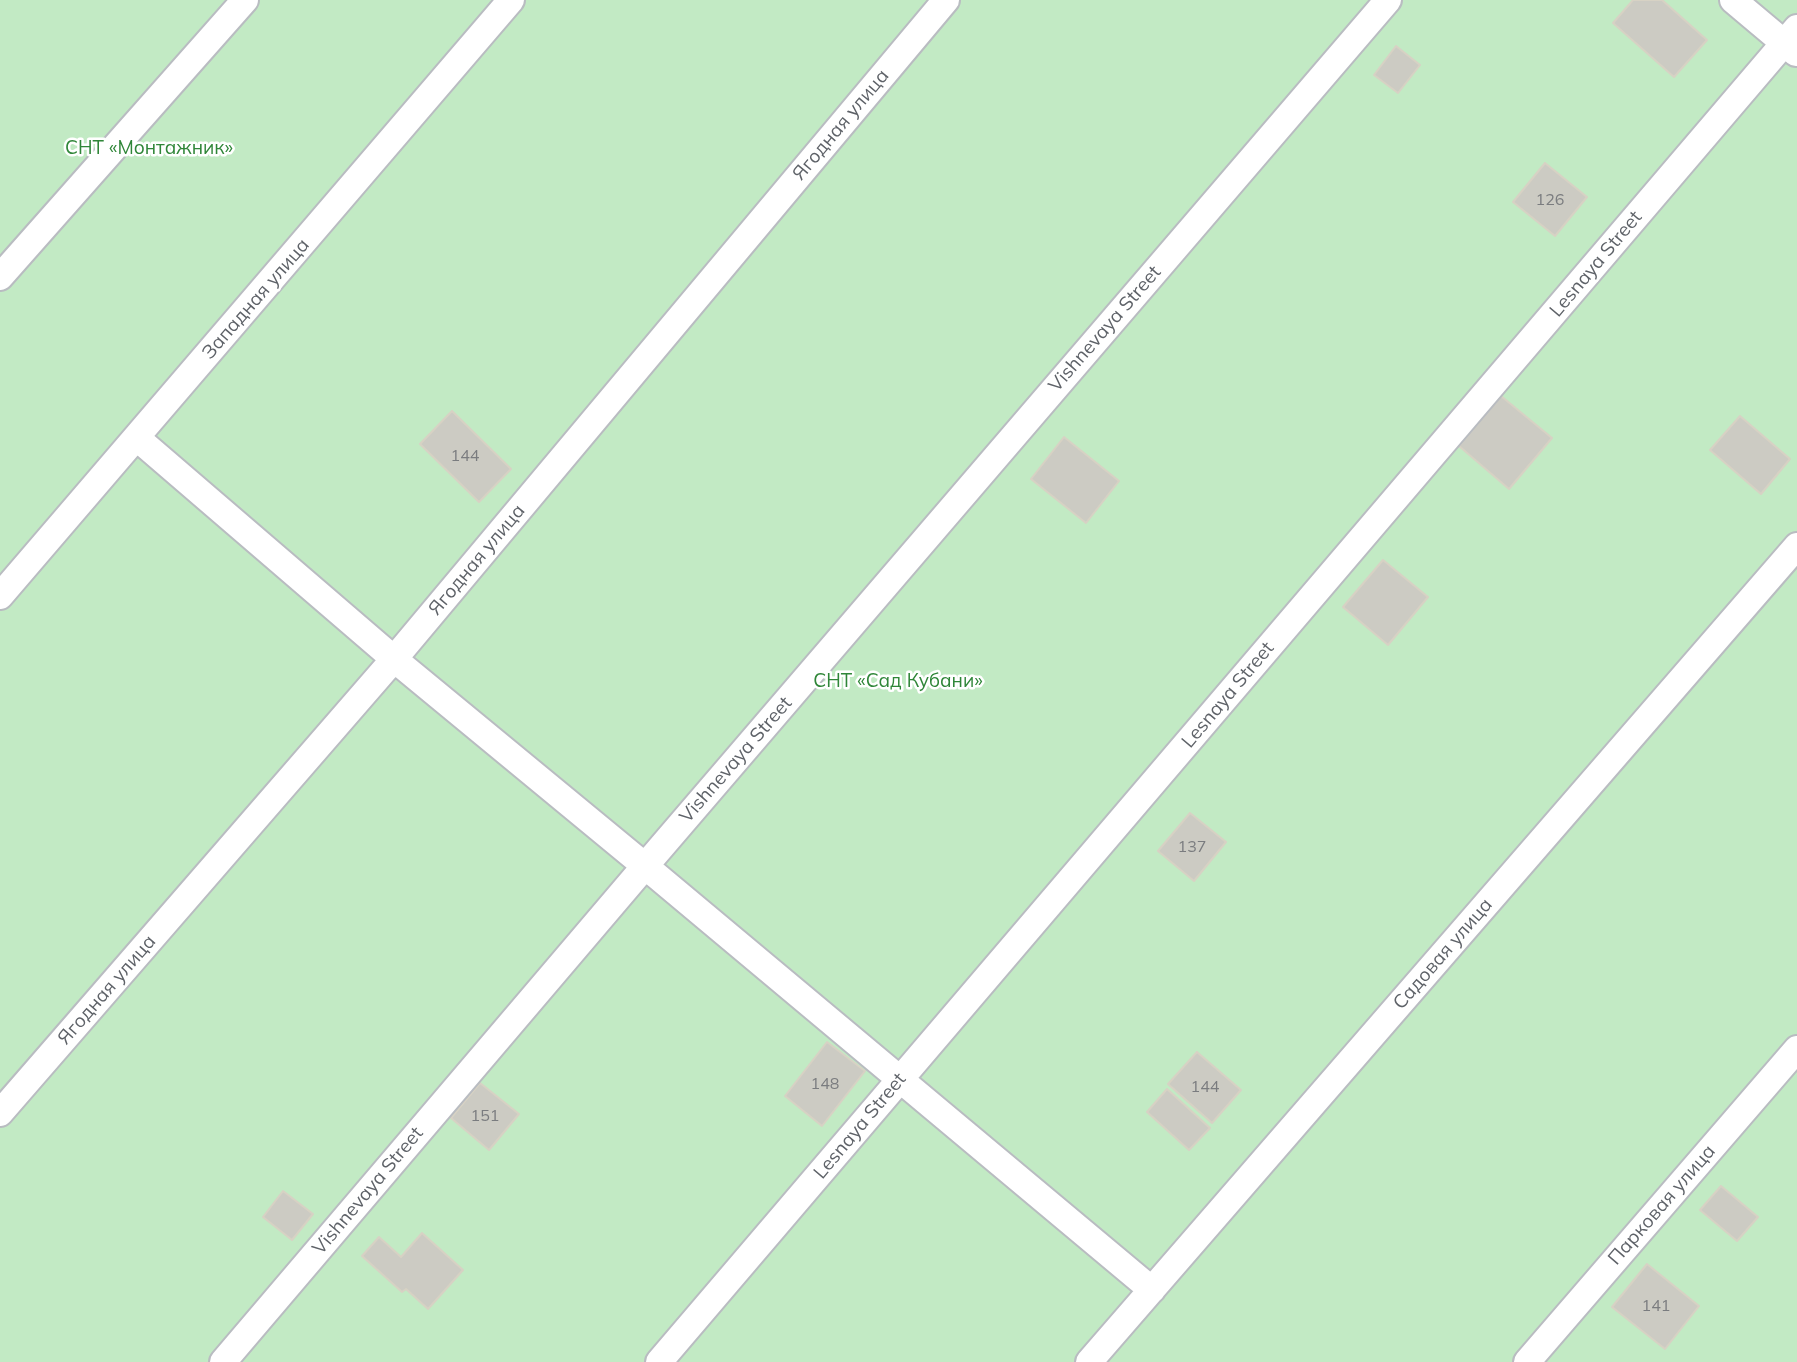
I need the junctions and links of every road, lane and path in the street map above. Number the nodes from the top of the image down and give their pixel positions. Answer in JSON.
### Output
{"nodes":[{"id":1,"x":245,"y":0,"type":"edge"},
{"id":2,"x":511,"y":0,"type":"edge"},
{"id":3,"x":946,"y":0,"type":"edge"},
{"id":4,"x":1388,"y":0,"type":"edge"},
{"id":5,"x":1733,"y":0,"type":"edge"},
{"id":6,"x":1793,"y":42,"type":"edge"},
{"id":7,"x":0,"y":277,"type":"edge"},
{"id":8,"x":137,"y":438,"type":"junction"},
{"id":9,"x":1797,"y":546,"type":"edge"},
{"id":10,"x":0,"y":596,"type":"edge"},
{"id":11,"x":394,"y":659,"type":"junction"},
{"id":12,"x":645,"y":866,"type":"junction"},
{"id":13,"x":1797,"y":1049,"type":"edge"},
{"id":14,"x":899,"y":1080,"type":"junction"},
{"id":15,"x":0,"y":1113,"type":"edge"},
{"id":16,"x":1152,"y":1290,"type":"junction"},
{"id":17,"x":223,"y":1362,"type":"edge"},
{"id":18,"x":659,"y":1362,"type":"edge"},
{"id":19,"x":1089,"y":1362,"type":"edge"},
{"id":20,"x":1527,"y":1362,"type":"edge"}],
"edges":[{"from":1,"to":7,"type":"street"},
{"from":2,"to":8,"type":"street","name":"Западная улица"},
{"from":3,"to":11,"type":"street","name":"Ягодная улица"},
{"from":4,"to":12,"type":"street","name":"Vishnevaya Street"},
{"from":5,"to":6,"type":"street"},
{"from":6,"to":14,"type":"street","name":"Lesnaya Street"},
{"from":8,"to":10,"type":"street","name":"Западная улица"},
{"from":8,"to":11,"type":"street"},
{"from":9,"to":16,"type":"street","name":"Садовая улица"},
{"from":11,"to":12,"type":"street"},
{"from":11,"to":15,"type":"street","name":"Ягодная улица"},
{"from":12,"to":14,"type":"street"},
{"from":12,"to":17,"type":"street","name":"Vishnevaya Street"},
{"from":13,"to":20,"type":"street","name":"Парковая улица"},
{"from":14,"to":16,"type":"street"},
{"from":14,"to":18,"type":"street","name":"Lesnaya Street"},
{"from":16,"to":19,"type":"street","name":"Садовая улица"}]}
